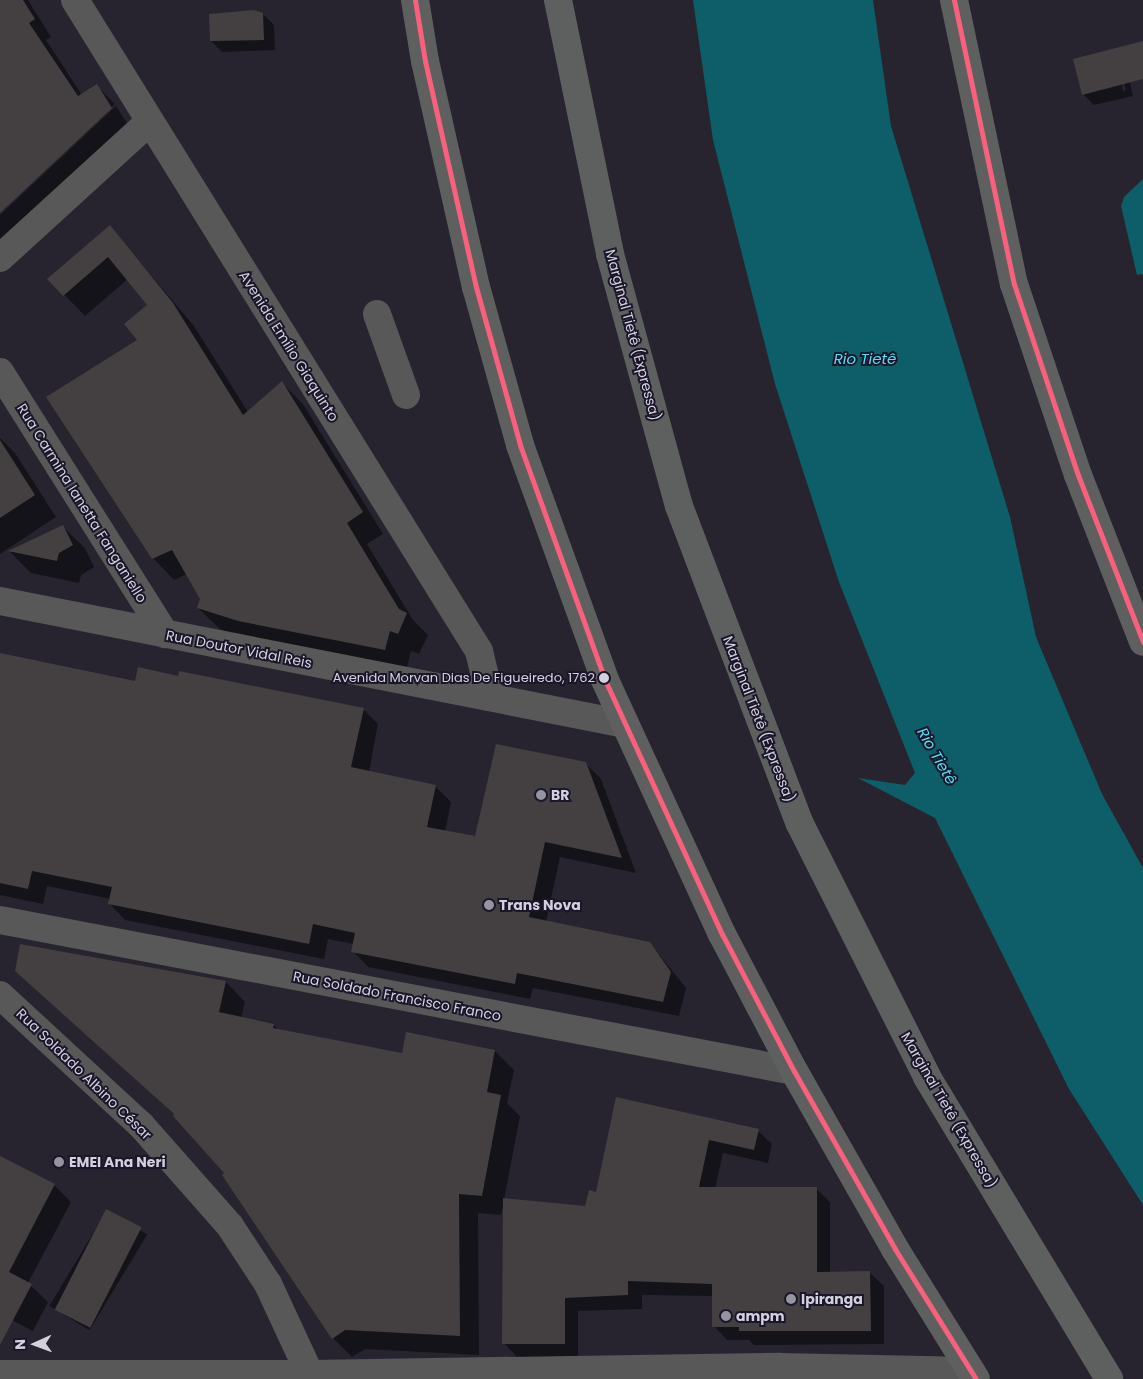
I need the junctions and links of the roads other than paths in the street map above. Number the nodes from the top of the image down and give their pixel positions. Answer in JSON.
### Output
{"nodes":[{"id":1,"x":75,"y":0,"type":"edge"},
{"id":2,"x":415,"y":0,"type":"edge"},
{"id":3,"x":558,"y":0,"type":"edge"},
{"id":4,"x":954,"y":0,"type":"edge"},
{"id":5,"x":150,"y":121,"type":"junction"},
{"id":6,"x":0,"y":258,"type":"edge"},
{"id":7,"x":377,"y":314,"type":"dead end"},
{"id":8,"x":0,"y":372,"type":"edge"},
{"id":9,"x":406,"y":395,"type":"dead end"},
{"id":10,"x":0,"y":602,"type":"edge"},
{"id":11,"x":165,"y":634,"type":"junction"},
{"id":12,"x":1143,"y":642,"type":"edge"},
{"id":13,"x":490,"y":697,"type":"junction"},
{"id":14,"x":625,"y":724,"type":"junction"},
{"id":15,"x":0,"y":920,"type":"edge"},
{"id":16,"x":0,"y":995,"type":"edge"},
{"id":17,"x":794,"y":1071,"type":"junction"},
{"id":18,"x":0,"y":1374,"type":"edge"},
{"id":19,"x":974,"y":1375,"type":"edge"},
{"id":20,"x":312,"y":1376,"type":"edge"},
{"id":21,"x":1109,"y":1379,"type":"edge"}],
"edges":[{"from":1,"to":5,"type":"street","name":"Avenida Emílio Giaquinto"},
{"from":2,"to":14,"type":"highway"},
{"from":3,"to":21,"type":"highway","name":"Marginal Tietê (Expressa)"},
{"from":4,"to":12,"type":"highway"},
{"from":5,"to":6,"type":"street"},
{"from":5,"to":13,"type":"street","name":"Avenida Emílio Giaquinto"},
{"from":7,"to":9,"type":"street"},
{"from":8,"to":11,"type":"street","name":"Rua Carmina Ianetta Fanganiello"},
{"from":10,"to":11,"type":"street","name":"Rua Doutor Vidal Reis"},
{"from":11,"to":13,"type":"street","name":"Rua Doutor Vidal Reis"},
{"from":13,"to":14,"type":"street","name":"Rua Doutor Vidal Reis"},
{"from":14,"to":17,"type":"highway"},
{"from":15,"to":17,"type":"street","name":"Rua Soldado Francisco Franco"},
{"from":16,"to":20,"type":"street","name":"Rua Soldado Albino César"},
{"from":17,"to":19,"type":"highway"},
{"from":18,"to":20,"type":"street"},
{"from":19,"to":20,"type":"street"}]}
